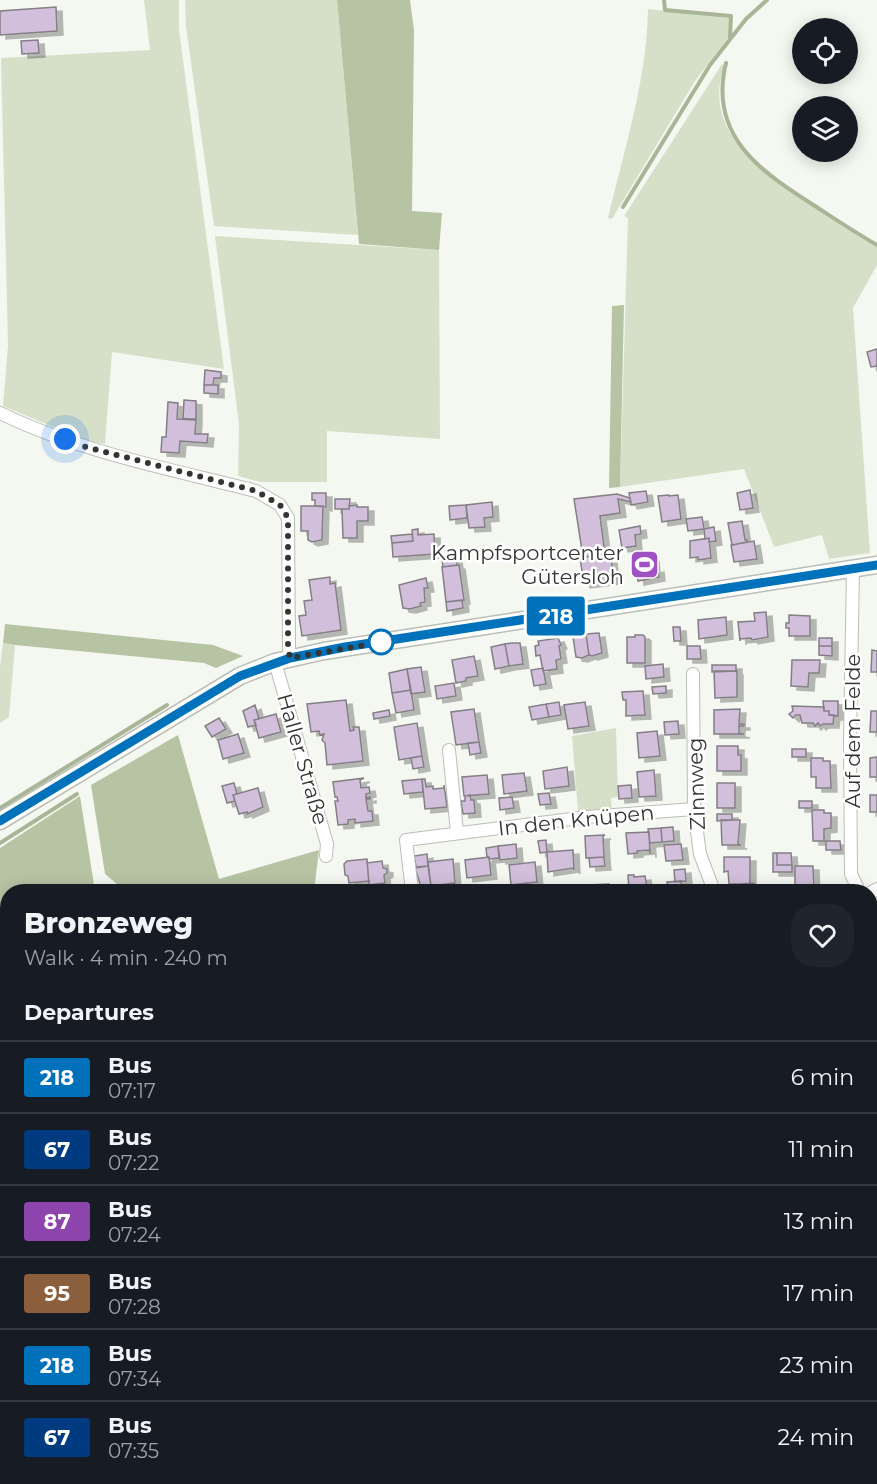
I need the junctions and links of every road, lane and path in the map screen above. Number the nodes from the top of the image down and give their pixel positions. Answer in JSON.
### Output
{"nodes":[{"id":1,"x":0,"y":413,"type":"edge"},
{"id":2,"x":877,"y":565,"type":"edge"},
{"id":3,"x":853,"y":569,"type":"junction"},
{"id":4,"x":283,"y":660,"type":"junction"},
{"id":5,"x":693,"y":674,"type":"dead end"},
{"id":6,"x":449,"y":750,"type":"dead end"},
{"id":7,"x":694,"y":809,"type":"junction"},
{"id":8,"x":0,"y":821,"type":"edge"},
{"id":9,"x":457,"y":832,"type":"junction"},
{"id":10,"x":326,"y":856,"type":"dead end"},
{"id":11,"x":411,"y":884,"type":"edge"},
{"id":12,"x":711,"y":884,"type":"edge"},
{"id":13,"x":856,"y":884,"type":"edge"}],
"edges":[{"from":1,"to":4,"type":"street","name":"Haller Straße"},
{"from":2,"to":3,"type":"street"},
{"from":3,"to":4,"type":"street"},
{"from":3,"to":13,"type":"street","name":"Auf dem Felde"},
{"from":4,"to":8,"type":"street"},
{"from":4,"to":10,"type":"street","name":"Haller Straße"},
{"from":5,"to":7,"type":"street","name":"Zinnweg"},
{"from":6,"to":9,"type":"street"},
{"from":7,"to":9,"type":"street","name":"In den Knüpen"},
{"from":7,"to":12,"type":"street","name":"Zinnweg"},
{"from":9,"to":11,"type":"street","name":"In den Knüpen"}]}
